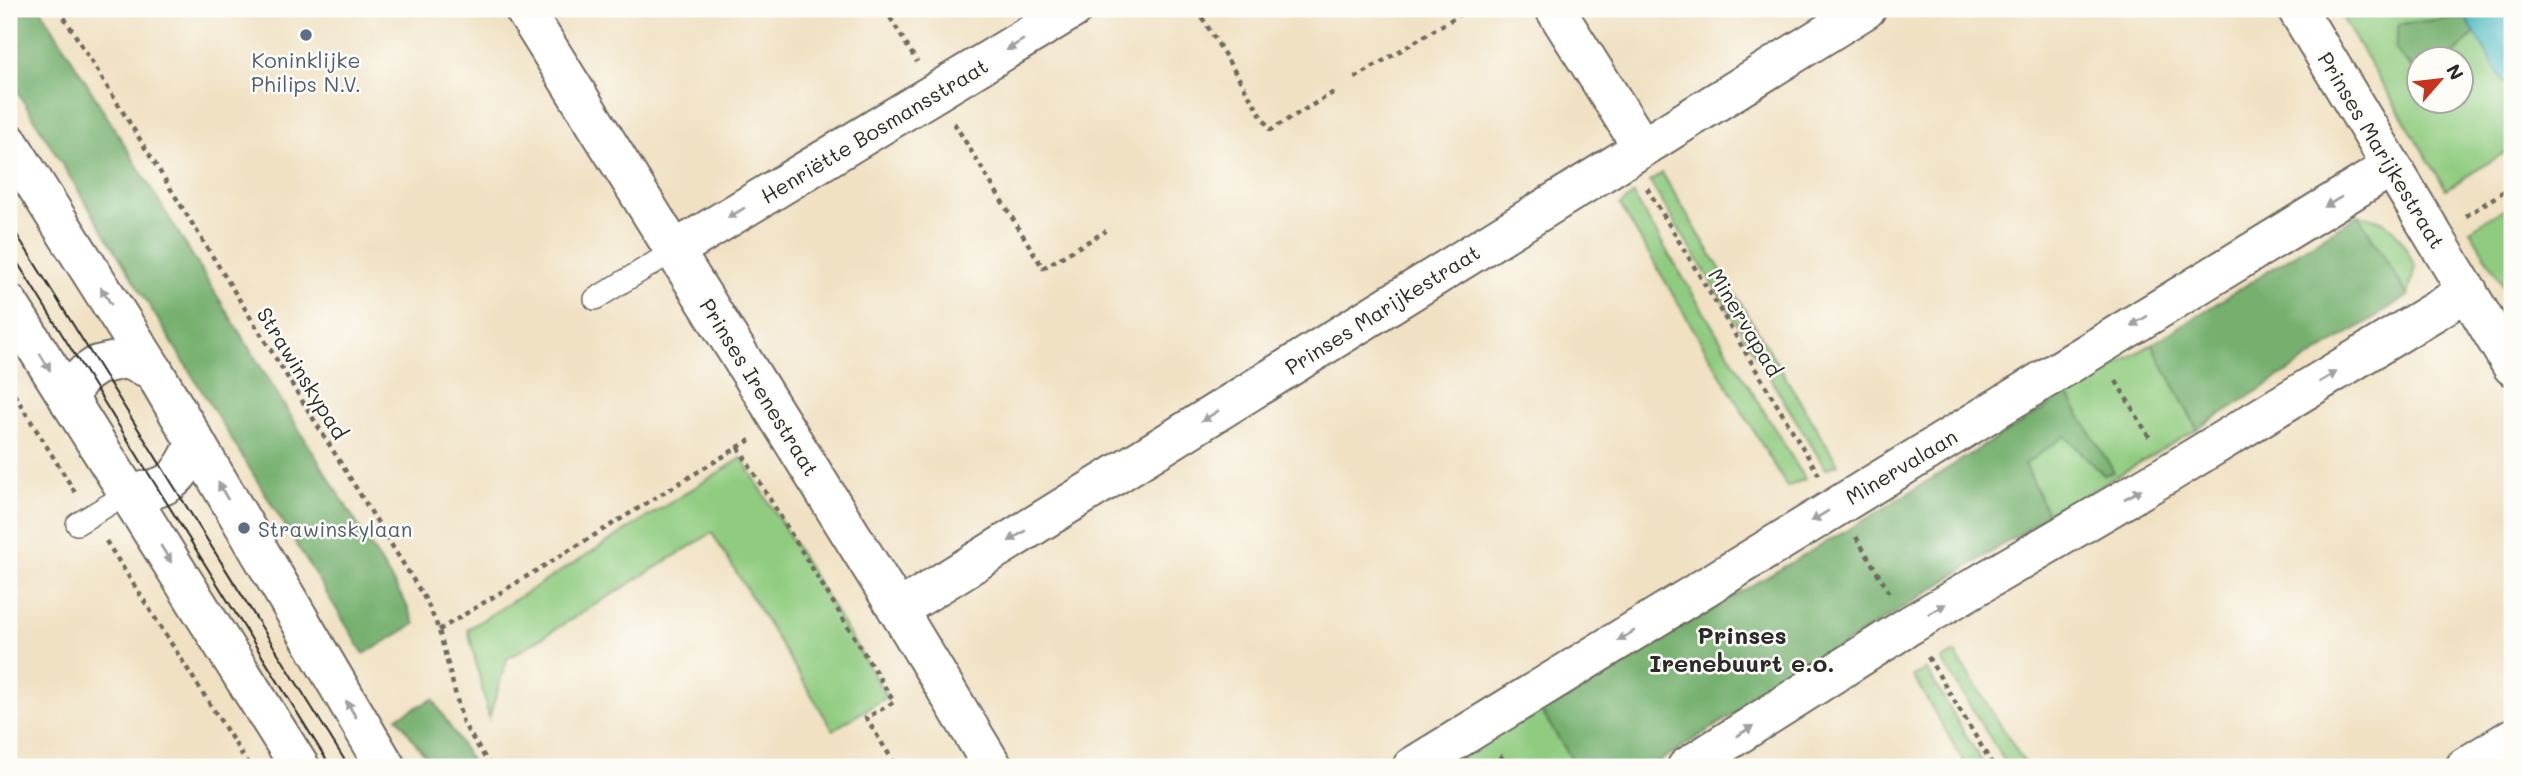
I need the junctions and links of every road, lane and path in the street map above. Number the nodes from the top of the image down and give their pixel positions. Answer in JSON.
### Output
{"nodes":[{"id":1,"x":59,"y":9,"type":"edge"},
{"id":2,"x":524,"y":9,"type":"edge"},
{"id":3,"x":885,"y":9,"type":"edge"},
{"id":4,"x":1073,"y":9,"type":"edge"},
{"id":5,"x":1197,"y":9,"type":"edge"},
{"id":6,"x":1469,"y":9,"type":"edge"},
{"id":7,"x":1555,"y":9,"type":"edge"},
{"id":8,"x":1866,"y":9,"type":"edge"},
{"id":9,"x":2297,"y":9,"type":"edge"},
{"id":10,"x":1355,"y":78,"type":"dead end"},
{"id":11,"x":1336,"y":91,"type":"dead end"},
{"id":12,"x":936,"y":93,"type":"junction"},
{"id":13,"x":9,"y":144,"type":"edge"},
{"id":14,"x":1635,"y":151,"type":"junction"},
{"id":15,"x":2391,"y":167,"type":"junction"},
{"id":16,"x":2512,"y":186,"type":"edge"},
{"id":17,"x":1106,"y":231,"type":"dead end"},
{"id":18,"x":2434,"y":236,"type":"junction"},
{"id":19,"x":674,"y":250,"type":"junction"},
{"id":20,"x":2468,"y":292,"type":"junction"},
{"id":21,"x":595,"y":299,"type":"dead end"},
{"id":22,"x":9,"y":304,"type":"edge"},
{"id":23,"x":2096,"y":347,"type":"junction"},
{"id":24,"x":2512,"y":366,"type":"edge"},
{"id":25,"x":153,"y":370,"type":"junction"},
{"id":26,"x":9,"y":386,"type":"edge"},
{"id":27,"x":70,"y":402,"type":"junction"},
{"id":28,"x":781,"y":421,"type":"junction"},
{"id":29,"x":196,"y":443,"type":"junction"},
{"id":30,"x":738,"y":447,"type":"junction"},
{"id":31,"x":2171,"y":472,"type":"junction"},
{"id":32,"x":128,"y":493,"type":"junction"},
{"id":33,"x":1837,"y":506,"type":"junction"},
{"id":34,"x":84,"y":520,"type":"junction"},
{"id":35,"x":898,"y":610,"type":"junction"},
{"id":36,"x":439,"y":630,"type":"junction"},
{"id":37,"x":2512,"y":738,"type":"edge"},
{"id":38,"x":250,"y":767,"type":"edge"},
{"id":39,"x":300,"y":767,"type":"edge"},
{"id":40,"x":386,"y":767,"type":"edge"},
{"id":41,"x":491,"y":767,"type":"edge"},
{"id":42,"x":897,"y":767,"type":"edge"},
{"id":43,"x":993,"y":767,"type":"edge"},
{"id":44,"x":1412,"y":767,"type":"edge"},
{"id":45,"x":1687,"y":767,"type":"edge"},
{"id":46,"x":2465,"y":767,"type":"edge"}],
"edges":[{"from":1,"to":36,"type":"path","name":"Strawinskypad"},
{"from":2,"to":19,"type":"street","name":"Prinses Irenestraat"},
{"from":3,"to":12,"type":"path"},
{"from":4,"to":12,"type":"street","name":"Henriëtte Bosmansstraat","one_way":true},
{"from":5,"to":11,"type":"path"},
{"from":6,"to":10,"type":"path"},
{"from":7,"to":14,"type":"street"},
{"from":8,"to":14,"type":"street","name":"Prinses Marijkestraat"},
{"from":9,"to":15,"type":"street","name":"Prinses Marijkestraat"},
{"from":12,"to":17,"type":"path"},
{"from":12,"to":19,"type":"street","name":"Henriëtte Bosmansstraat","one_way":true},
{"from":25,"to":13,"type":"street","one_way":true},
{"from":14,"to":33,"type":"path","name":"Minervapad"},
{"from":14,"to":35,"type":"street","name":"Prinses Marijkestraat","one_way":true},
{"from":15,"to":18,"type":"street","name":"Prinses Marijkestraat"},
{"from":15,"to":23,"type":"street","name":"Minervalaan","one_way":true},
{"from":16,"to":18,"type":"path"},
{"from":18,"to":20,"type":"street","name":"Prinses Marijkestraat"},
{"from":19,"to":21,"type":"lane"},
{"from":19,"to":28,"type":"street","name":"Prinses Irenestraat"},
{"from":20,"to":24,"type":"street","name":"Prinses Marijkestraat"},
{"from":31,"to":20,"type":"street","one_way":true},
{"from":22,"to":27,"type":"street","one_way":true},
{"from":23,"to":31,"type":"path"},
{"from":23,"to":33,"type":"street","name":"Minervalaan"},
{"from":25,"to":27,"type":"street"},
{"from":25,"to":29,"type":"street"},
{"from":26,"to":34,"type":"path"},
{"from":27,"to":32,"type":"street"},
{"from":28,"to":30,"type":"path"},
{"from":28,"to":35,"type":"street","name":"Prinses Irenestraat"},
{"from":29,"to":32,"type":"street"},
{"from":40,"to":29,"type":"street","one_way":true},
{"from":30,"to":36,"type":"path"},
{"from":30,"to":42,"type":"path"},
{"from":45,"to":31,"type":"street","one_way":true},
{"from":32,"to":34,"type":"lane"},
{"from":32,"to":39,"type":"street","one_way":true},
{"from":33,"to":44,"type":"street","name":"Minervalaan","one_way":true},
{"from":34,"to":38,"type":"path"},
{"from":35,"to":43,"type":"street","name":"Prinses Irenestraat"},
{"from":36,"to":41,"type":"path","name":"Strawinskypad"},
{"from":37,"to":46,"type":"street"}]}
